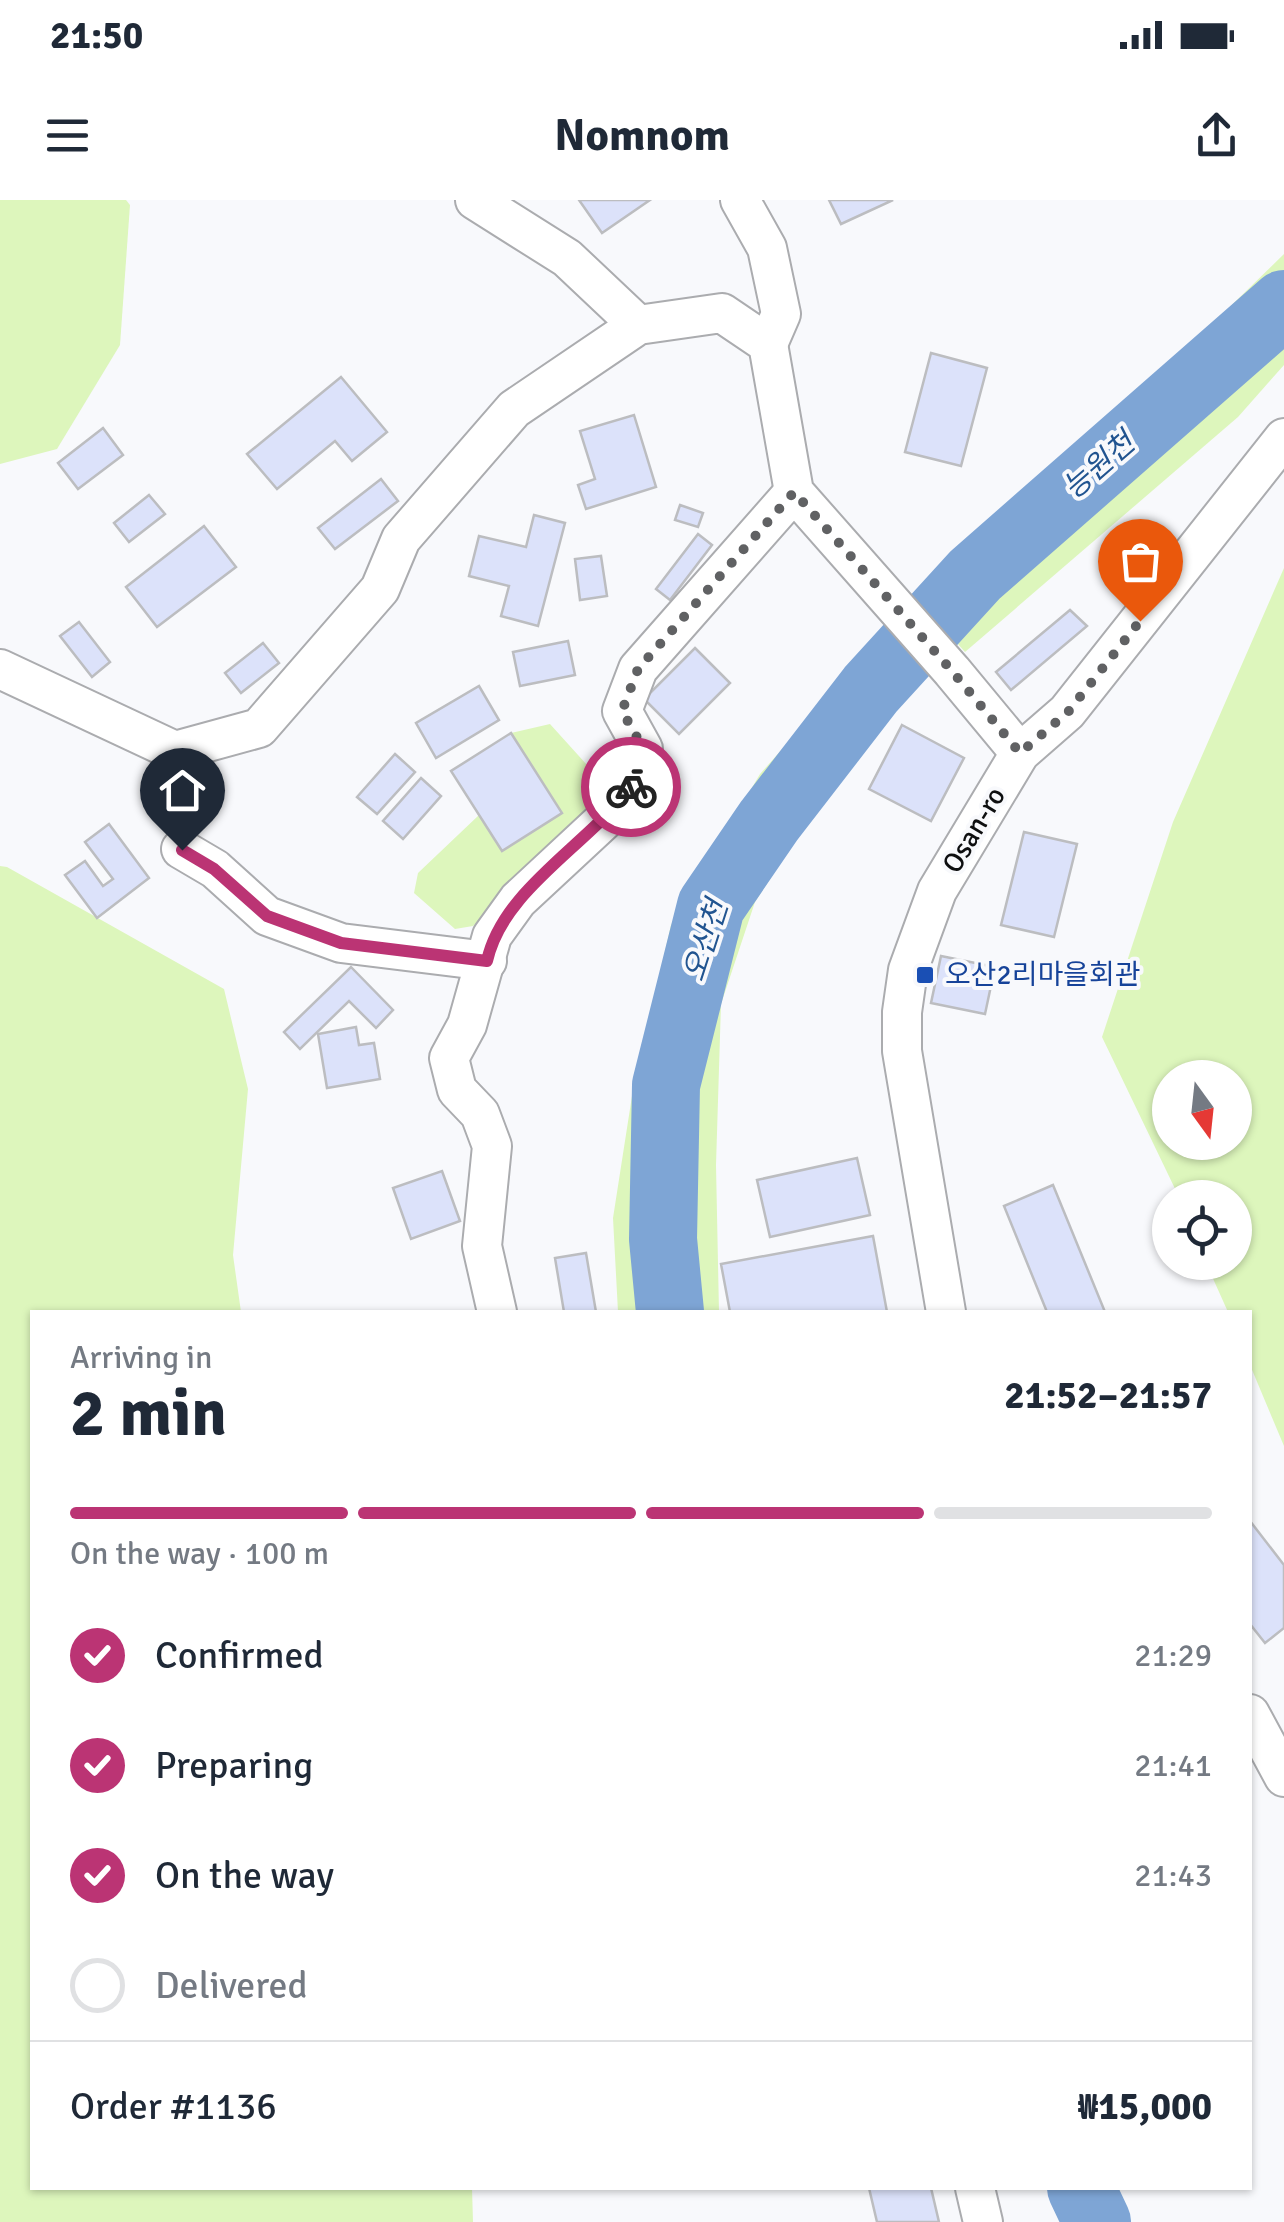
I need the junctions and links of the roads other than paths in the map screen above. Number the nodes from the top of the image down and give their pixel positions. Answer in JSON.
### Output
{"nodes":[{"id":1,"x":475,"y":200,"type":"edge"},
{"id":2,"x":740,"y":200,"type":"edge"},
{"id":3,"x":638,"y":324,"type":"junction"},
{"id":4,"x":768,"y":344,"type":"junction"},
{"id":5,"x":1284,"y":438,"type":"edge"},
{"id":6,"x":794,"y":492,"type":"junction"},
{"id":7,"x":0,"y":670,"type":"edge"},
{"id":8,"x":1020,"y":753,"type":"junction"},
{"id":9,"x":182,"y":850,"type":"dead end"},
{"id":10,"x":487,"y":961,"type":"junction"},
{"id":11,"x":497,"y":1310,"type":"edge"},
{"id":12,"x":946,"y":1310,"type":"edge"},
{"id":13,"x":1252,"y":1718,"type":"edge"},
{"id":14,"x":1284,"y":1777,"type":"edge"},
{"id":15,"x":975,"y":2190,"type":"edge"},
{"id":16,"x":983,"y":2222,"type":"edge"}],
"edges":[{"from":1,"to":3,"type":"street"},
{"from":2,"to":4,"type":"street"},
{"from":3,"to":4,"type":"street"},
{"from":3,"to":7,"type":"street"},
{"from":4,"to":6,"type":"street"},
{"from":5,"to":8,"type":"street","name":"Osan-ro"},
{"from":6,"to":8,"type":"street"},
{"from":6,"to":10,"type":"street"},
{"from":8,"to":12,"type":"street","name":"Osan-ro"},
{"from":9,"to":10,"type":"street"},
{"from":10,"to":11,"type":"street"},
{"from":13,"to":14,"type":"street"},
{"from":15,"to":16,"type":"street"}]}
